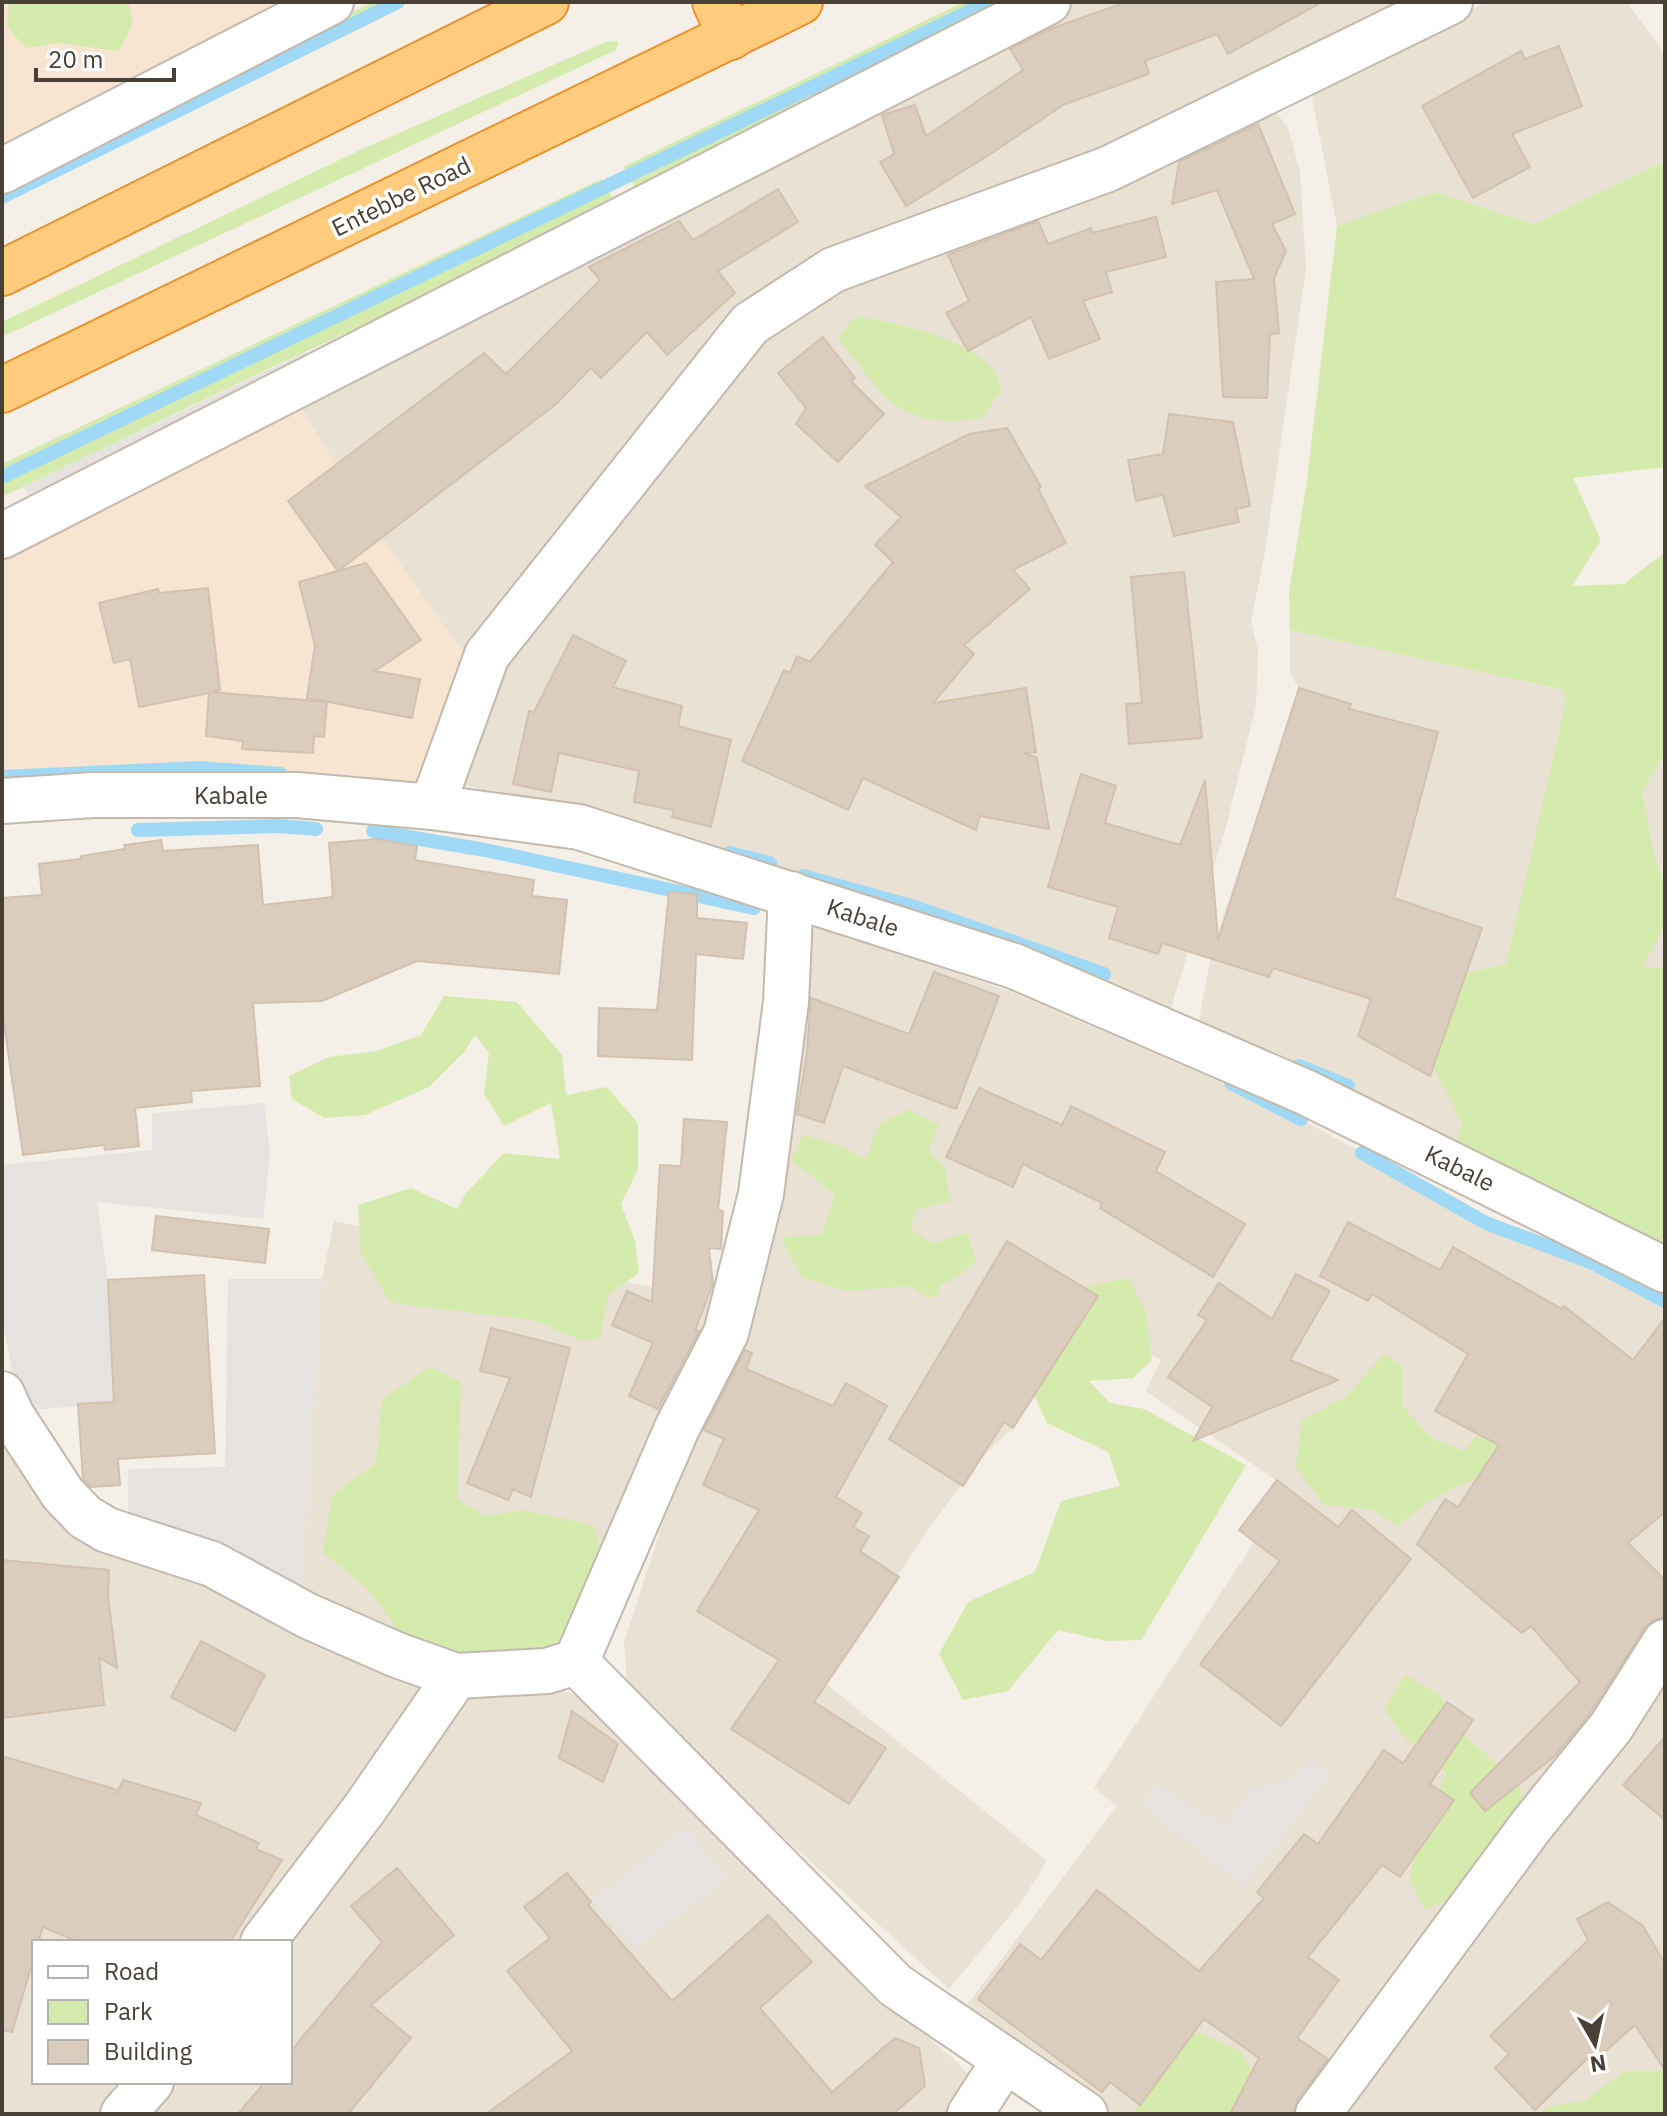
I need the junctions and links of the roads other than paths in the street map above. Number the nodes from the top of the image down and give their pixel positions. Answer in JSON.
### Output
{"nodes":[{"id":1,"x":331,"y":2,"type":"edge"},
{"id":2,"x":544,"y":2,"type":"edge"},
{"id":3,"x":800,"y":2,"type":"edge"},
{"id":4,"x":1048,"y":2,"type":"edge"},
{"id":5,"x":1450,"y":2,"type":"edge"},
{"id":6,"x":723,"y":19,"type":"edge"},
{"id":7,"x":2,"y":171,"type":"edge"},
{"id":8,"x":2,"y":273,"type":"edge"},
{"id":9,"x":6,"y":389,"type":"edge"},
{"id":10,"x":2,"y":536,"type":"edge"},
{"id":11,"x":2,"y":801,"type":"edge"},
{"id":12,"x":432,"y":807,"type":"junction"},
{"id":13,"x":791,"y":894,"type":"junction"},
{"id":14,"x":1665,"y":1270,"type":"edge"},
{"id":15,"x":2,"y":1394,"type":"edge"},
{"id":16,"x":1665,"y":1642,"type":"edge"},
{"id":17,"x":576,"y":1662,"type":"junction"},
{"id":18,"x":456,"y":1676,"type":"junction"},
{"id":19,"x":265,"y":1940,"type":"edge"},
{"id":20,"x":1005,"y":2060,"type":"junction"},
{"id":21,"x":149,"y":2084,"type":"edge"},
{"id":22,"x":123,"y":2114,"type":"edge"},
{"id":23,"x":970,"y":2114,"type":"edge"},
{"id":24,"x":1085,"y":2114,"type":"edge"},
{"id":25,"x":1318,"y":2114,"type":"edge"}],
"edges":[{"from":1,"to":7,"type":"street"},
{"from":2,"to":8,"type":"highway"},
{"from":3,"to":6,"type":"highway","name":"Entebbe Road"},
{"from":4,"to":10,"type":"street"},
{"from":5,"to":12,"type":"street"},
{"from":6,"to":9,"type":"highway","name":"Entebbe Road"},
{"from":11,"to":12,"type":"street","name":"Kabale"},
{"from":12,"to":13,"type":"street","name":"Kabale"},
{"from":13,"to":14,"type":"street","name":"Kabale"},
{"from":13,"to":17,"type":"street"},
{"from":15,"to":18,"type":"street"},
{"from":16,"to":25,"type":"street"},
{"from":17,"to":18,"type":"street"},
{"from":17,"to":20,"type":"street"},
{"from":18,"to":19,"type":"street"},
{"from":20,"to":23,"type":"street"},
{"from":20,"to":24,"type":"street"},
{"from":21,"to":22,"type":"street"}]}
